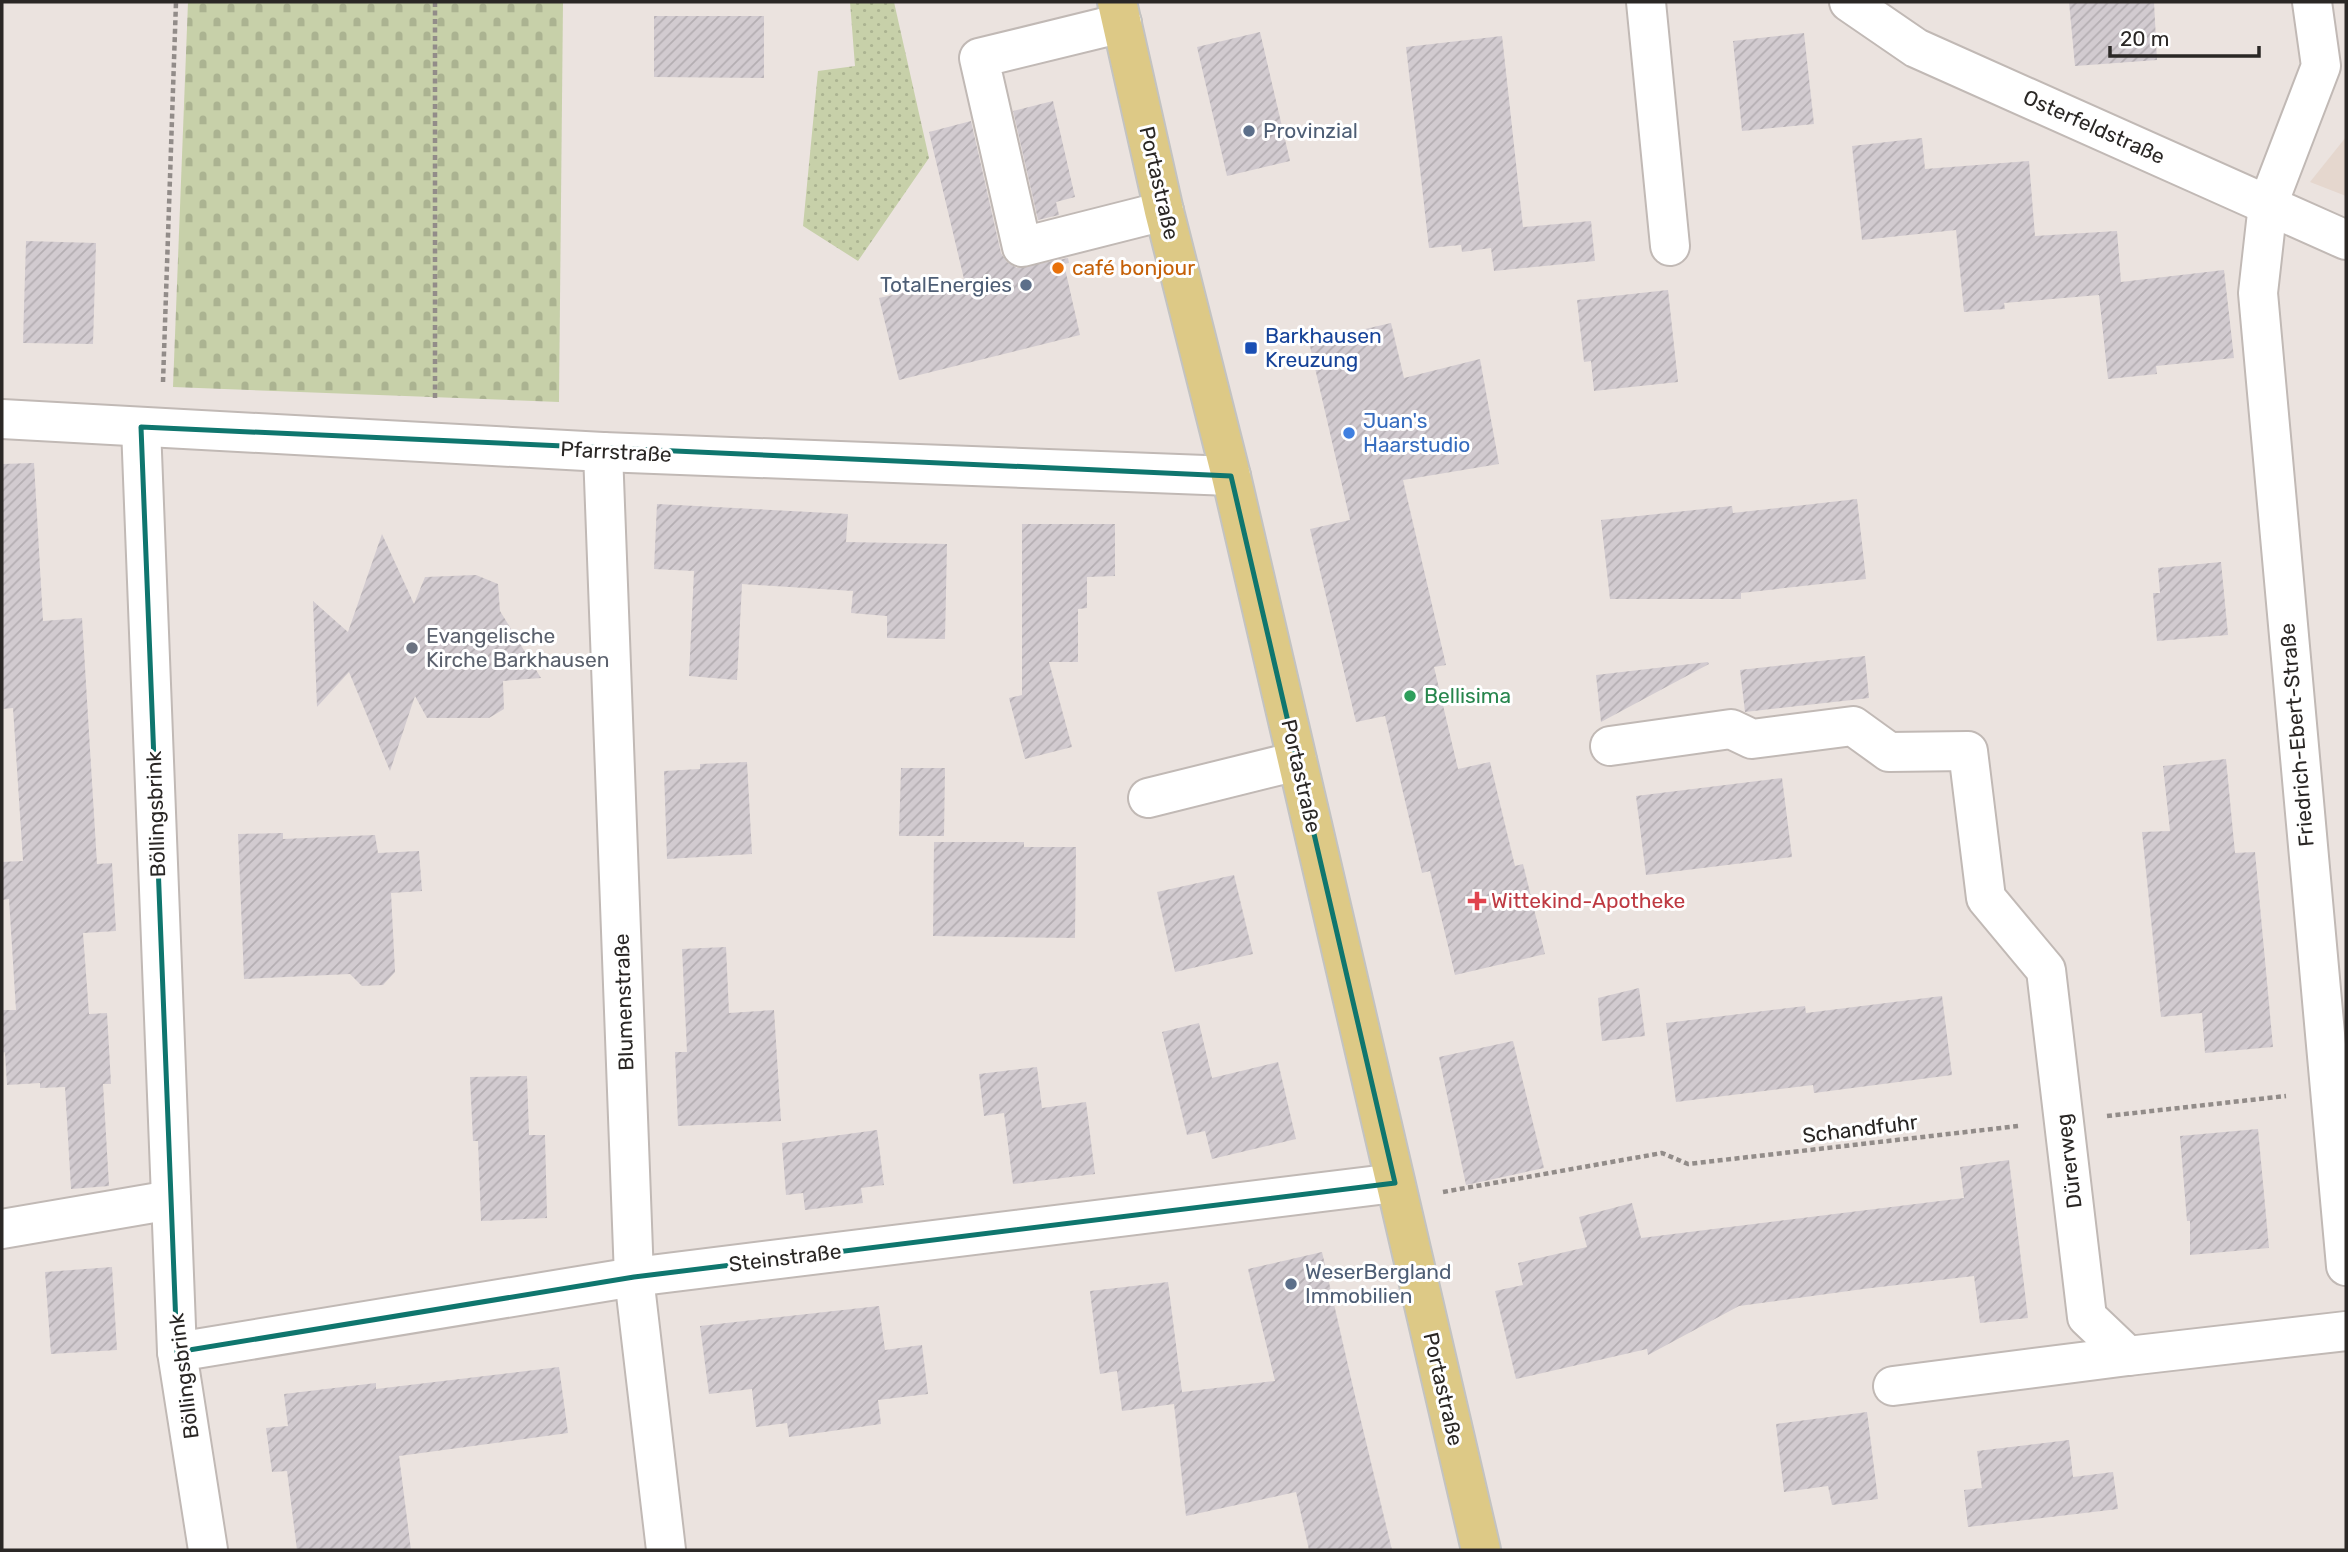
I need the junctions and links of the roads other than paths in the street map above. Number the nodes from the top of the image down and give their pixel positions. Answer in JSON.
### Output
{"nodes":[{"id":1,"x":1646,"y":2,"type":"edge"},
{"id":2,"x":1849,"y":2,"type":"edge"},
{"id":3,"x":2312,"y":2,"type":"edge"},
{"id":4,"x":1120,"y":12,"type":"edge"},
{"id":5,"x":2268,"y":204,"type":"junction"},
{"id":6,"x":1164,"y":212,"type":"junction"},
{"id":7,"x":2346,"y":240,"type":"edge"},
{"id":8,"x":1670,"y":246,"type":"dead end"},
{"id":9,"x":2,"y":419,"type":"edge"},
{"id":10,"x":151,"y":428,"type":"junction"},
{"id":11,"x":603,"y":452,"type":"junction"},
{"id":12,"x":1231,"y":476,"type":"junction"},
{"id":13,"x":1610,"y":746,"type":"dead end"},
{"id":14,"x":1297,"y":761,"type":"junction"},
{"id":15,"x":1148,"y":798,"type":"dead end"},
{"id":16,"x":1397,"y":1191,"type":"junction"},
{"id":17,"x":171,"y":1200,"type":"junction"},
{"id":18,"x":2,"y":1229,"type":"edge"},
{"id":19,"x":2346,"y":1266,"type":"edge"},
{"id":20,"x":634,"y":1277,"type":"junction"},
{"id":21,"x":2346,"y":1331,"type":"edge"},
{"id":22,"x":177,"y":1352,"type":"junction"},
{"id":23,"x":2128,"y":1356,"type":"junction"},
{"id":24,"x":1893,"y":1386,"type":"dead end"},
{"id":25,"x":208,"y":1550,"type":"edge"},
{"id":26,"x":666,"y":1550,"type":"edge"},
{"id":27,"x":1481,"y":1550,"type":"edge"}],
"edges":[{"from":1,"to":8,"type":"street"},
{"from":2,"to":5,"type":"street","name":"Osterfeldstraße"},
{"from":3,"to":5,"type":"street","name":"Friedrich-Ebert-Straße"},
{"from":4,"to":6,"type":"main road","name":"Portastraße"},
{"from":4,"to":6,"type":"street"},
{"from":5,"to":7,"type":"street","name":"Osterfeldstraße"},
{"from":5,"to":19,"type":"street","name":"Friedrich-Ebert-Straße"},
{"from":6,"to":12,"type":"main road","name":"Portastraße"},
{"from":9,"to":10,"type":"street","name":"Pfarrstraße"},
{"from":10,"to":11,"type":"street","name":"Pfarrstraße"},
{"from":10,"to":17,"type":"street","name":"Böllingsbrink"},
{"from":11,"to":12,"type":"street","name":"Pfarrstraße"},
{"from":11,"to":20,"type":"street","name":"Blumenstraße"},
{"from":12,"to":14,"type":"main road","name":"Portastraße"},
{"from":13,"to":23,"type":"street","name":"Dürerweg"},
{"from":14,"to":15,"type":"street"},
{"from":14,"to":16,"type":"main road","name":"Portastraße"},
{"from":16,"to":20,"type":"street","name":"Steinstraße"},
{"from":16,"to":27,"type":"main road","name":"Portastraße"},
{"from":17,"to":18,"type":"street"},
{"from":17,"to":22,"type":"street","name":"Böllingsbrink"},
{"from":20,"to":22,"type":"street","name":"Steinstraße"},
{"from":20,"to":26,"type":"street","name":"Blumenstraße"},
{"from":21,"to":23,"type":"street"},
{"from":22,"to":25,"type":"street","name":"Böllingsbrink"},
{"from":23,"to":24,"type":"street"}]}
